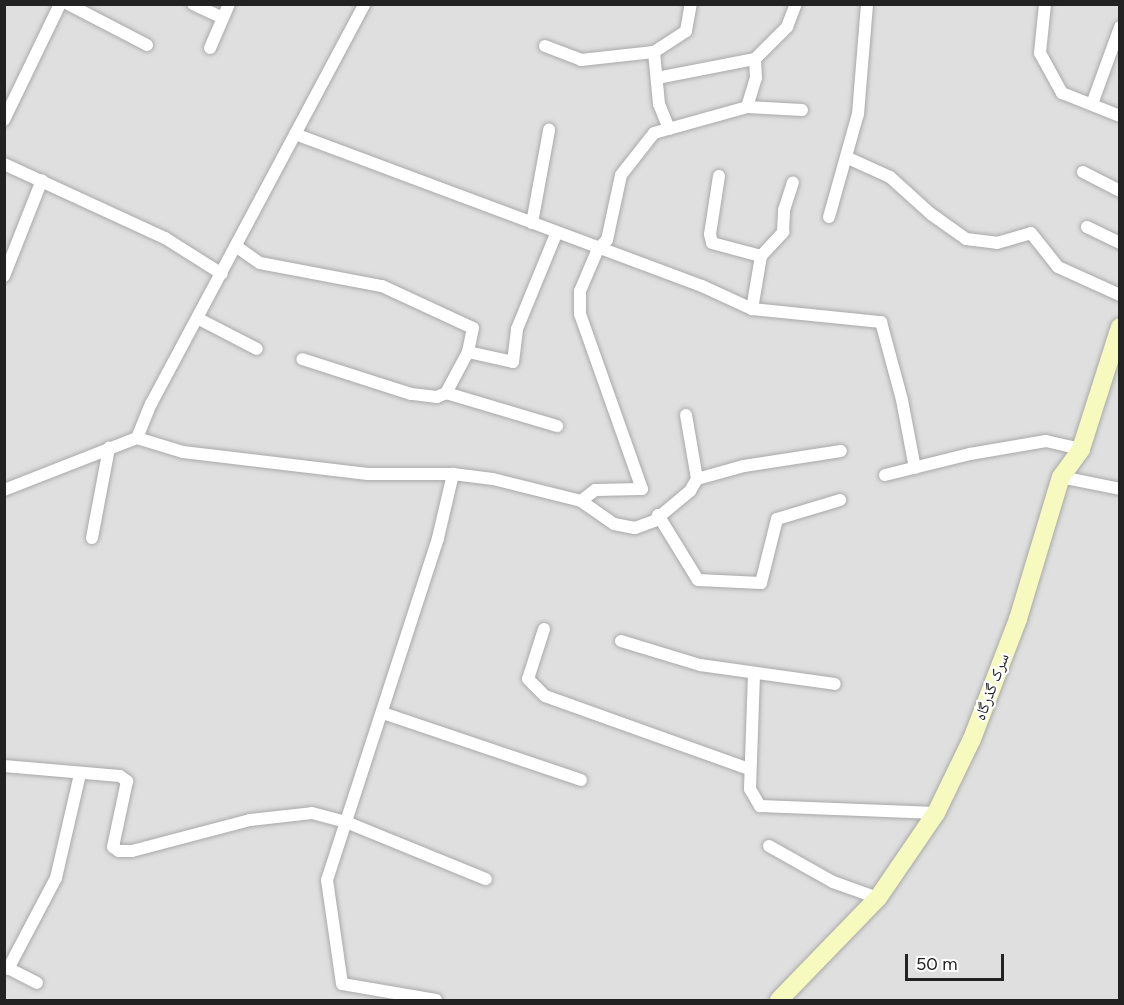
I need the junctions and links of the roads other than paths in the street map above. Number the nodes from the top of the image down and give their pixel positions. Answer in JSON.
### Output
{"nodes":[{"id":1,"x":60,"y":4,"type":"edge"},
{"id":2,"x":68,"y":4,"type":"edge"},
{"id":3,"x":193,"y":4,"type":"edge"},
{"id":4,"x":229,"y":4,"type":"edge"},
{"id":5,"x":365,"y":4,"type":"edge"},
{"id":6,"x":692,"y":4,"type":"edge"},
{"id":7,"x":796,"y":4,"type":"edge"},
{"id":8,"x":867,"y":4,"type":"edge"},
{"id":9,"x":1045,"y":4,"type":"edge"},
{"id":10,"x":223,"y":18,"type":"junction"},
{"id":11,"x":1119,"y":27,"type":"edge"},
{"id":12,"x":147,"y":45,"type":"dead end"},
{"id":13,"x":544,"y":46,"type":"dead end"},
{"id":14,"x":210,"y":48,"type":"dead end"},
{"id":15,"x":654,"y":52,"type":"junction"},
{"id":16,"x":755,"y":59,"type":"junction"},
{"id":17,"x":657,"y":78,"type":"junction"},
{"id":18,"x":1092,"y":104,"type":"junction"},
{"id":19,"x":747,"y":107,"type":"junction"},
{"id":20,"x":802,"y":110,"type":"dead end"},
{"id":21,"x":1119,"y":116,"type":"edge"},
{"id":22,"x":4,"y":120,"type":"edge"},
{"id":23,"x":669,"y":129,"type":"junction"},
{"id":24,"x":549,"y":130,"type":"dead end"},
{"id":25,"x":295,"y":134,"type":"junction"},
{"id":26,"x":848,"y":158,"type":"junction"},
{"id":27,"x":4,"y":164,"type":"edge"},
{"id":28,"x":1083,"y":172,"type":"dead end"},
{"id":29,"x":719,"y":176,"type":"dead end"},
{"id":30,"x":42,"y":180,"type":"junction"},
{"id":31,"x":793,"y":182,"type":"dead end"},
{"id":32,"x":1119,"y":191,"type":"edge"},
{"id":33,"x":829,"y":217,"type":"dead end"},
{"id":34,"x":532,"y":223,"type":"junction"},
{"id":35,"x":1087,"y":227,"type":"dead end"},
{"id":36,"x":556,"y":234,"type":"junction"},
{"id":37,"x":1119,"y":243,"type":"edge"},
{"id":38,"x":237,"y":247,"type":"junction"},
{"id":39,"x":598,"y":249,"type":"junction"},
{"id":40,"x":761,"y":256,"type":"junction"},
{"id":41,"x":222,"y":274,"type":"junction"},
{"id":42,"x":4,"y":276,"type":"edge"},
{"id":43,"x":1119,"y":295,"type":"edge"},
{"id":44,"x":752,"y":309,"type":"junction"},
{"id":45,"x":199,"y":319,"type":"junction"},
{"id":46,"x":1119,"y":327,"type":"edge"},
{"id":47,"x":257,"y":349,"type":"dead end"},
{"id":48,"x":468,"y":352,"type":"junction"},
{"id":49,"x":302,"y":359,"type":"dead end"},
{"id":50,"x":446,"y":393,"type":"junction"},
{"id":51,"x":686,"y":415,"type":"dead end"},
{"id":52,"x":557,"y":426,"type":"dead end"},
{"id":53,"x":137,"y":438,"type":"junction"},
{"id":54,"x":109,"y":448,"type":"junction"},
{"id":55,"x":1081,"y":449,"type":"junction"},
{"id":56,"x":841,"y":451,"type":"dead end"},
{"id":57,"x":915,"y":468,"type":"junction"},
{"id":58,"x":453,"y":474,"type":"junction"},
{"id":59,"x":885,"y":475,"type":"dead end"},
{"id":60,"x":1061,"y":477,"type":"junction"},
{"id":61,"x":697,"y":479,"type":"junction"},
{"id":62,"x":1119,"y":489,"type":"edge"},
{"id":63,"x":4,"y":490,"type":"edge"},
{"id":64,"x":840,"y":500,"type":"dead end"},
{"id":65,"x":581,"y":501,"type":"junction"},
{"id":66,"x":658,"y":515,"type":"junction"},
{"id":67,"x":92,"y":538,"type":"dead end"},
{"id":68,"x":544,"y":629,"type":"dead end"},
{"id":69,"x":621,"y":640,"type":"dead end"},
{"id":70,"x":754,"y":674,"type":"junction"},
{"id":71,"x":835,"y":684,"type":"dead end"},
{"id":72,"x":383,"y":713,"type":"junction"},
{"id":73,"x":4,"y":766,"type":"edge"},
{"id":74,"x":749,"y":769,"type":"junction"},
{"id":75,"x":80,"y":774,"type":"junction"},
{"id":76,"x":581,"y":780,"type":"dead end"},
{"id":77,"x":936,"y":813,"type":"junction"},
{"id":78,"x":346,"y":822,"type":"junction"},
{"id":79,"x":769,"y":846,"type":"dead end"},
{"id":80,"x":486,"y":879,"type":"dead end"},
{"id":81,"x":878,"y":898,"type":"junction"},
{"id":82,"x":6,"y":967,"type":"edge"},
{"id":83,"x":37,"y":984,"type":"dead end"},
{"id":84,"x":436,"y":1000,"type":"edge"},
{"id":85,"x":779,"y":1000,"type":"edge"}],
"edges":[{"from":1,"to":22,"type":"street"},
{"from":2,"to":12,"type":"street"},
{"from":3,"to":10,"type":"street"},
{"from":4,"to":10,"type":"street"},
{"from":5,"to":25,"type":"street"},
{"from":6,"to":15,"type":"street"},
{"from":7,"to":16,"type":"street"},
{"from":8,"to":26,"type":"street"},
{"from":9,"to":18,"type":"street"},
{"from":10,"to":14,"type":"street"},
{"from":11,"to":18,"type":"street"},
{"from":13,"to":15,"type":"street"},
{"from":15,"to":17,"type":"street"},
{"from":16,"to":17,"type":"street"},
{"from":16,"to":19,"type":"street"},
{"from":17,"to":23,"type":"street"},
{"from":18,"to":21,"type":"street"},
{"from":19,"to":20,"type":"street"},
{"from":19,"to":23,"type":"street"},
{"from":23,"to":39,"type":"street"},
{"from":24,"to":34,"type":"street"},
{"from":25,"to":34,"type":"street"},
{"from":25,"to":38,"type":"street"},
{"from":26,"to":33,"type":"street"},
{"from":26,"to":43,"type":"street"},
{"from":27,"to":30,"type":"street"},
{"from":28,"to":32,"type":"street"},
{"from":29,"to":40,"type":"street"},
{"from":30,"to":41,"type":"street"},
{"from":30,"to":42,"type":"street"},
{"from":31,"to":40,"type":"street"},
{"from":34,"to":36,"type":"street"},
{"from":35,"to":37,"type":"street"},
{"from":36,"to":39,"type":"street"},
{"from":36,"to":48,"type":"street"},
{"from":38,"to":41,"type":"street"},
{"from":38,"to":48,"type":"street"},
{"from":39,"to":44,"type":"street"},
{"from":39,"to":65,"type":"street"},
{"from":40,"to":44,"type":"street"},
{"from":41,"to":45,"type":"street"},
{"from":44,"to":57,"type":"street"},
{"from":45,"to":47,"type":"street"},
{"from":45,"to":53,"type":"street"},
{"from":46,"to":55,"type":"street","name":"سرک گذرگاه"},
{"from":48,"to":50,"type":"street"},
{"from":49,"to":50,"type":"street"},
{"from":50,"to":52,"type":"street"},
{"from":51,"to":61,"type":"street"},
{"from":53,"to":54,"type":"street"},
{"from":53,"to":58,"type":"street"},
{"from":54,"to":63,"type":"street"},
{"from":54,"to":67,"type":"street"},
{"from":55,"to":57,"type":"street"},
{"from":55,"to":60,"type":"street","name":"سرک گذرگاه"},
{"from":56,"to":61,"type":"street"},
{"from":57,"to":59,"type":"street"},
{"from":58,"to":65,"type":"street"},
{"from":58,"to":72,"type":"street"},
{"from":60,"to":62,"type":"street"},
{"from":60,"to":77,"type":"street","name":"سرک گذرگاه"},
{"from":61,"to":66,"type":"street"},
{"from":64,"to":66,"type":"street"},
{"from":65,"to":66,"type":"street"},
{"from":68,"to":74,"type":"street"},
{"from":69,"to":70,"type":"street"},
{"from":70,"to":71,"type":"street"},
{"from":70,"to":74,"type":"street"},
{"from":72,"to":76,"type":"street"},
{"from":72,"to":78,"type":"street"},
{"from":73,"to":75,"type":"street"},
{"from":74,"to":77,"type":"street"},
{"from":75,"to":78,"type":"street"},
{"from":75,"to":82,"type":"street"},
{"from":77,"to":81,"type":"street","name":"سرک گذرگاه"},
{"from":78,"to":80,"type":"street"},
{"from":78,"to":84,"type":"street"},
{"from":79,"to":81,"type":"street"},
{"from":81,"to":85,"type":"street","name":"سرک گذرگاه"},
{"from":82,"to":83,"type":"street"}]}
